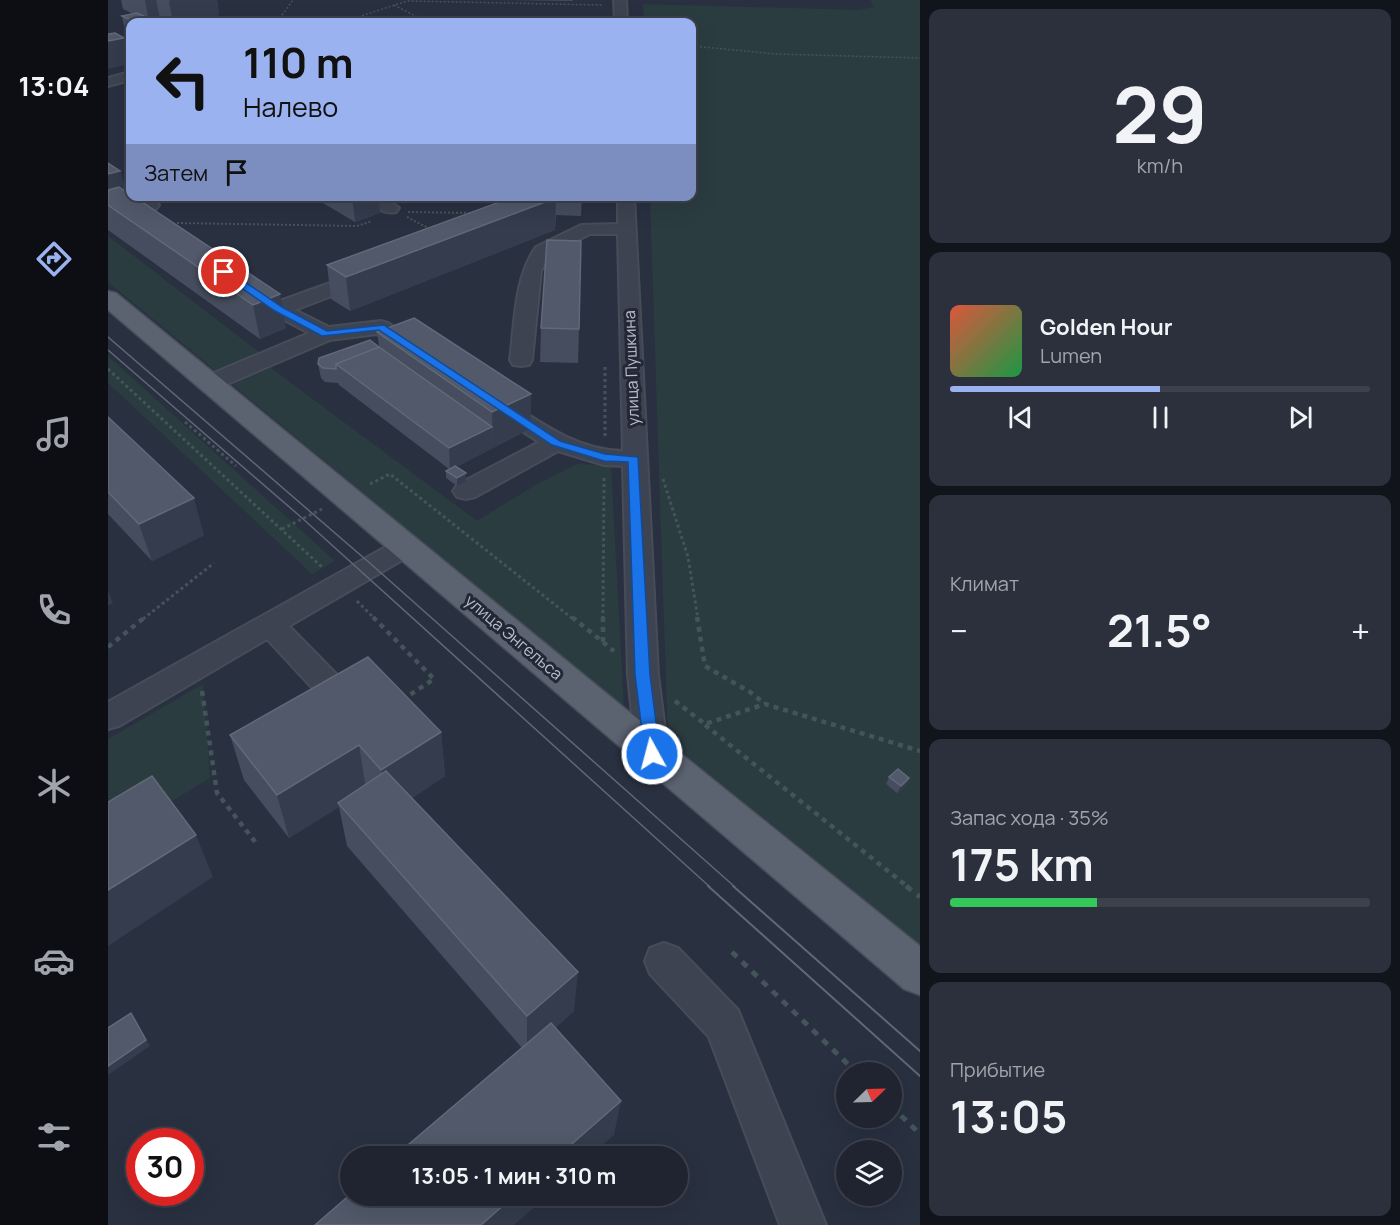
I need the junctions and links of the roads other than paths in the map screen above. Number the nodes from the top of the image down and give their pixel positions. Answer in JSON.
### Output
{"nodes":[{"id":1,"x":615,"y":2,"type":"edge"},
{"id":2,"x":620,"y":18,"type":"edge"},
{"id":3,"x":126,"y":77,"type":"edge"},
{"id":4,"x":108,"y":82,"type":"edge"},
{"id":5,"x":136,"y":201,"type":"edge"},
{"id":6,"x":375,"y":201,"type":"edge"},
{"id":7,"x":626,"y":201,"type":"edge"},
{"id":8,"x":392,"y":214,"type":"road end"},
{"id":9,"x":557,"y":221,"type":"dead end"},
{"id":10,"x":587,"y":229,"type":"junction"},
{"id":11,"x":627,"y":229,"type":"junction"},
{"id":12,"x":172,"y":236,"type":"edge"},
{"id":13,"x":388,"y":267,"type":"edge"},
{"id":14,"x":239,"y":283,"type":"edge"},
{"id":15,"x":108,"y":298,"type":"edge"},
{"id":16,"x":278,"y":309,"type":"junction"},
{"id":17,"x":326,"y":334,"type":"junction"},
{"id":18,"x":521,"y":360,"type":"dead end"},
{"id":19,"x":436,"y":364,"type":"edge"},
{"id":20,"x":210,"y":382,"type":"junction"},
{"id":21,"x":483,"y":395,"type":"edge"},
{"id":22,"x":556,"y":443,"type":"junction"},
{"id":23,"x":633,"y":459,"type":"junction"},
{"id":24,"x":466,"y":491,"type":"dead end"},
{"id":25,"x":406,"y":546,"type":"junction"},
{"id":26,"x":269,"y":623,"type":"junction"},
{"id":27,"x":328,"y":685,"type":"edge"},
{"id":28,"x":108,"y":717,"type":"edge"},
{"id":29,"x":652,"y":754,"type":"junction"},
{"id":30,"x":664,"y":961,"type":"dead end"},
{"id":31,"x":920,"y":974,"type":"edge"},
{"id":32,"x":802,"y":1225,"type":"edge"}],
"edges":[{"from":1,"to":2,"type":"street"},
{"from":3,"to":4,"type":"street"},
{"from":5,"to":12,"type":"street"},
{"from":6,"to":8,"type":"street"},
{"from":7,"to":11,"type":"street","name":"улица Пушкина"},
{"from":9,"to":10,"type":"street"},
{"from":10,"to":11,"type":"street"},
{"from":10,"to":18,"type":"street"},
{"from":11,"to":23,"type":"street","name":"улица Пушкина"},
{"from":13,"to":16,"type":"street"},
{"from":14,"to":16,"type":"street"},
{"from":15,"to":20,"type":"main road","name":"улица Энгельса"},
{"from":16,"to":17,"type":"street"},
{"from":17,"to":19,"type":"street"},
{"from":17,"to":20,"type":"street"},
{"from":20,"to":25,"type":"main road","name":"улица Энгельса"},
{"from":21,"to":22,"type":"street"},
{"from":22,"to":23,"type":"street"},
{"from":22,"to":24,"type":"street"},
{"from":23,"to":29,"type":"street","name":"улица Пушкина"},
{"from":25,"to":26,"type":"street"},
{"from":25,"to":29,"type":"main road","name":"улица Энгельса"},
{"from":26,"to":27,"type":"street"},
{"from":26,"to":28,"type":"street"},
{"from":29,"to":31,"type":"main road","name":"улица Энгельса"},
{"from":30,"to":32,"type":"street"}]}
